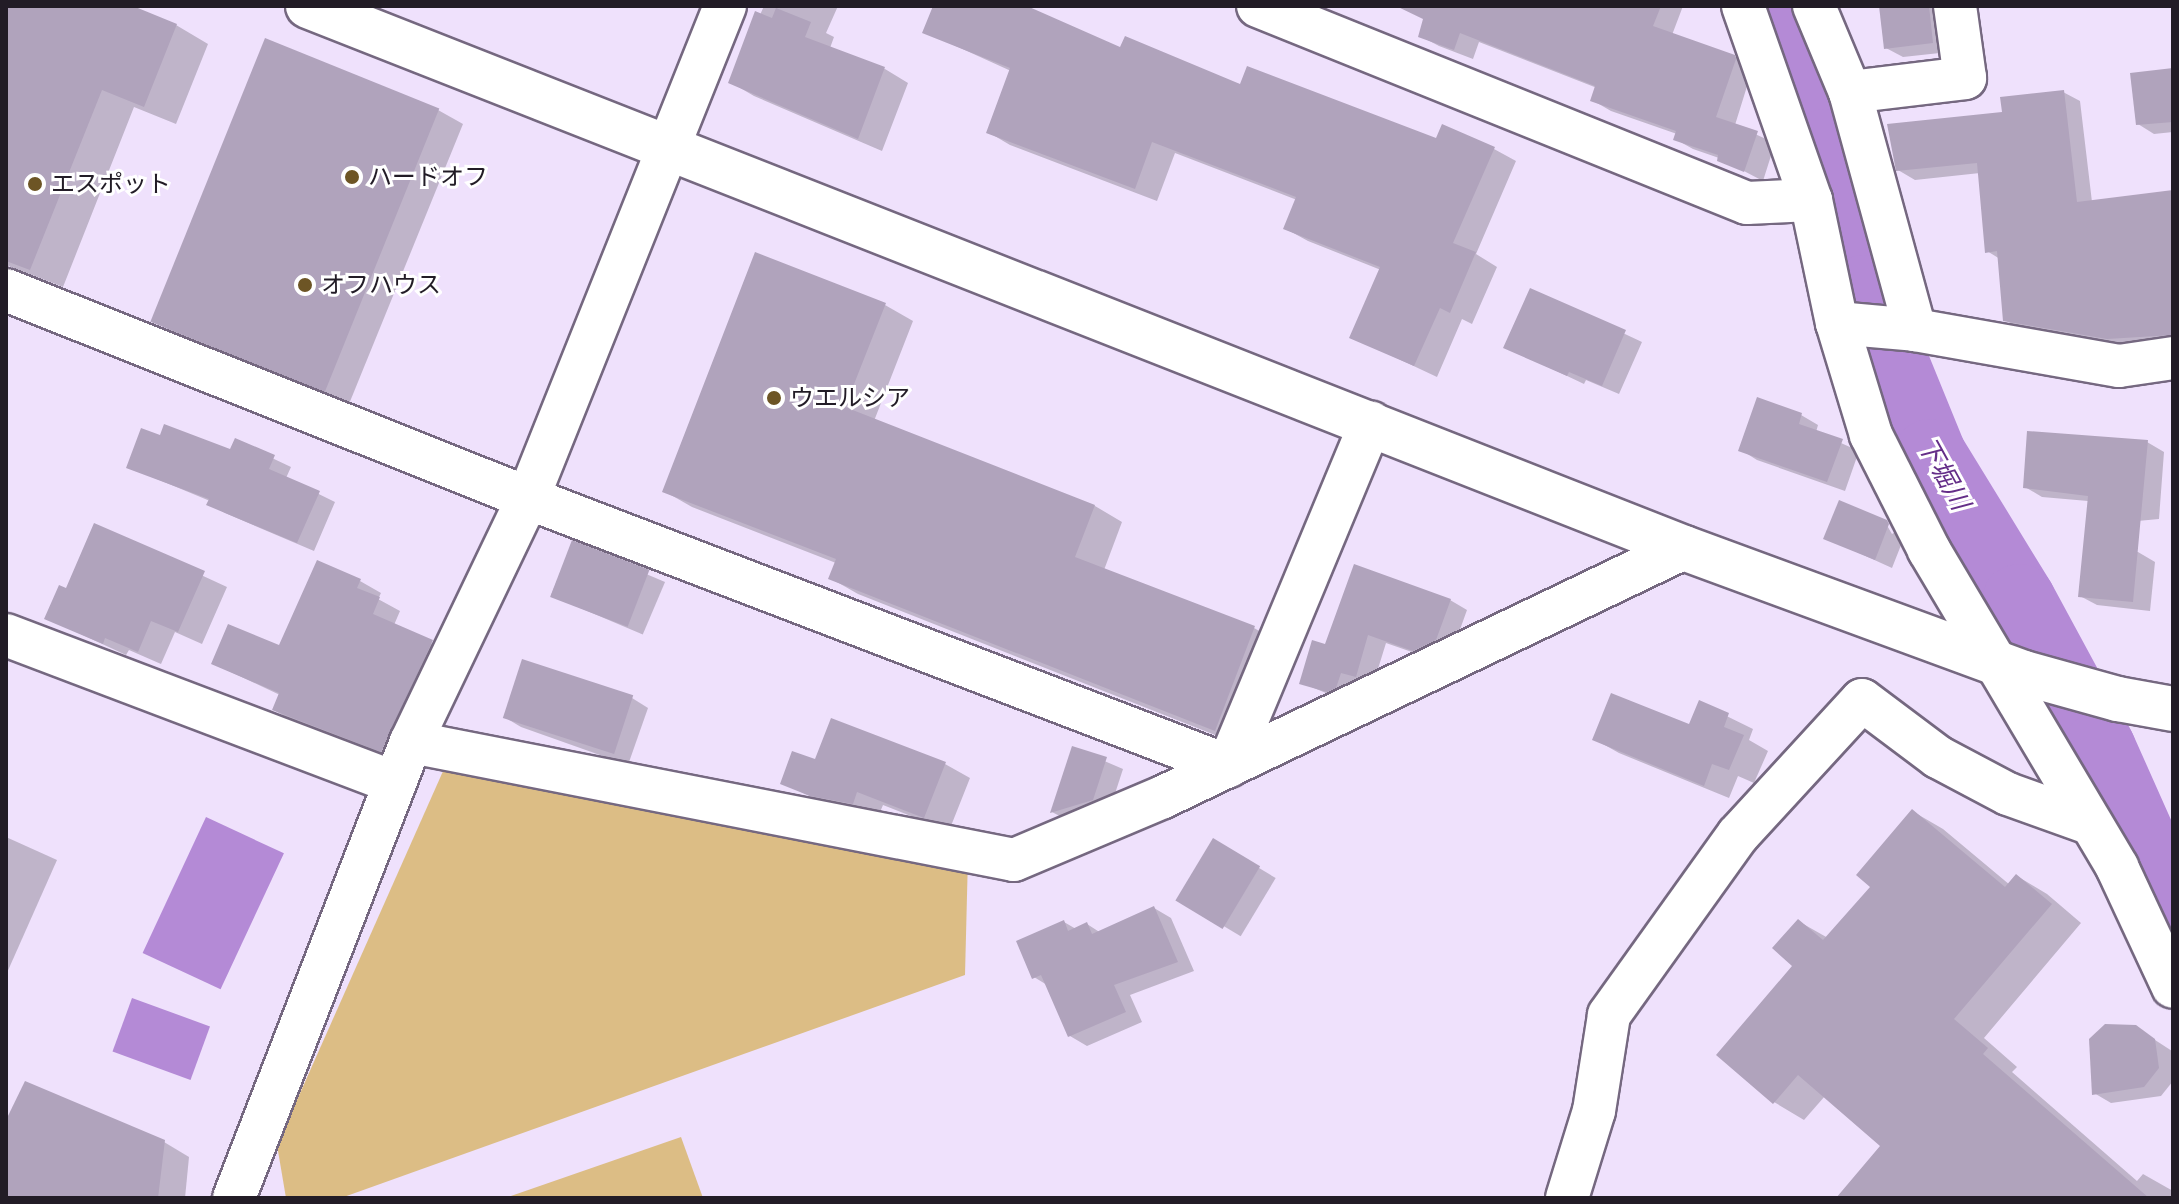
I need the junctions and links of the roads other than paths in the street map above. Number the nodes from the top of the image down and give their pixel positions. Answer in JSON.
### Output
{"nodes":[{"id":1,"x":308,"y":6,"type":"edge"},
{"id":2,"x":725,"y":6,"type":"edge"},
{"id":3,"x":1258,"y":6,"type":"edge"},
{"id":4,"x":1743,"y":6,"type":"edge"},
{"id":5,"x":1814,"y":6,"type":"edge"},
{"id":6,"x":1955,"y":6,"type":"edge"},
{"id":7,"x":1850,"y":92,"type":"junction"},
{"id":8,"x":670,"y":147,"type":"junction"},
{"id":9,"x":1811,"y":200,"type":"junction"},
{"id":10,"x":6,"y":290,"type":"edge"},
{"id":11,"x":1838,"y":323,"type":"junction"},
{"id":12,"x":1914,"y":329,"type":"junction"},
{"id":13,"x":2173,"y":358,"type":"edge"},
{"id":14,"x":1371,"y":423,"type":"junction"},
{"id":15,"x":528,"y":498,"type":"junction"},
{"id":16,"x":1684,"y":548,"type":"junction"},
{"id":17,"x":6,"y":635,"type":"edge"},
{"id":18,"x":2010,"y":668,"type":"junction"},
{"id":19,"x":2173,"y":709,"type":"edge"},
{"id":20,"x":411,"y":742,"type":"junction"},
{"id":21,"x":1228,"y":766,"type":"junction"},
{"id":22,"x":395,"y":783,"type":"junction"},
{"id":23,"x":2089,"y":823,"type":"junction"},
{"id":24,"x":2173,"y":987,"type":"edge"},
{"id":25,"x":234,"y":1198,"type":"edge"},
{"id":26,"x":1567,"y":1198,"type":"edge"}],
"edges":[{"from":1,"to":8,"type":"street"},
{"from":2,"to":8,"type":"street"},
{"from":3,"to":9,"type":"street"},
{"from":4,"to":9,"type":"street"},
{"from":5,"to":7,"type":"street"},
{"from":6,"to":7,"type":"street"},
{"from":7,"to":12,"type":"street"},
{"from":8,"to":14,"type":"street"},
{"from":8,"to":15,"type":"street"},
{"from":9,"to":11,"type":"street"},
{"from":10,"to":15,"type":"street"},
{"from":11,"to":12,"type":"street"},
{"from":11,"to":18,"type":"street"},
{"from":12,"to":13,"type":"street"},
{"from":14,"to":16,"type":"street"},
{"from":14,"to":21,"type":"street"},
{"from":15,"to":20,"type":"street"},
{"from":15,"to":21,"type":"street"},
{"from":16,"to":18,"type":"street"},
{"from":16,"to":21,"type":"street"},
{"from":17,"to":22,"type":"street"},
{"from":18,"to":19,"type":"street"},
{"from":18,"to":23,"type":"street"},
{"from":20,"to":21,"type":"street"},
{"from":20,"to":22,"type":"street"},
{"from":22,"to":25,"type":"street"},
{"from":23,"to":24,"type":"street"},
{"from":23,"to":26,"type":"street"}]}
